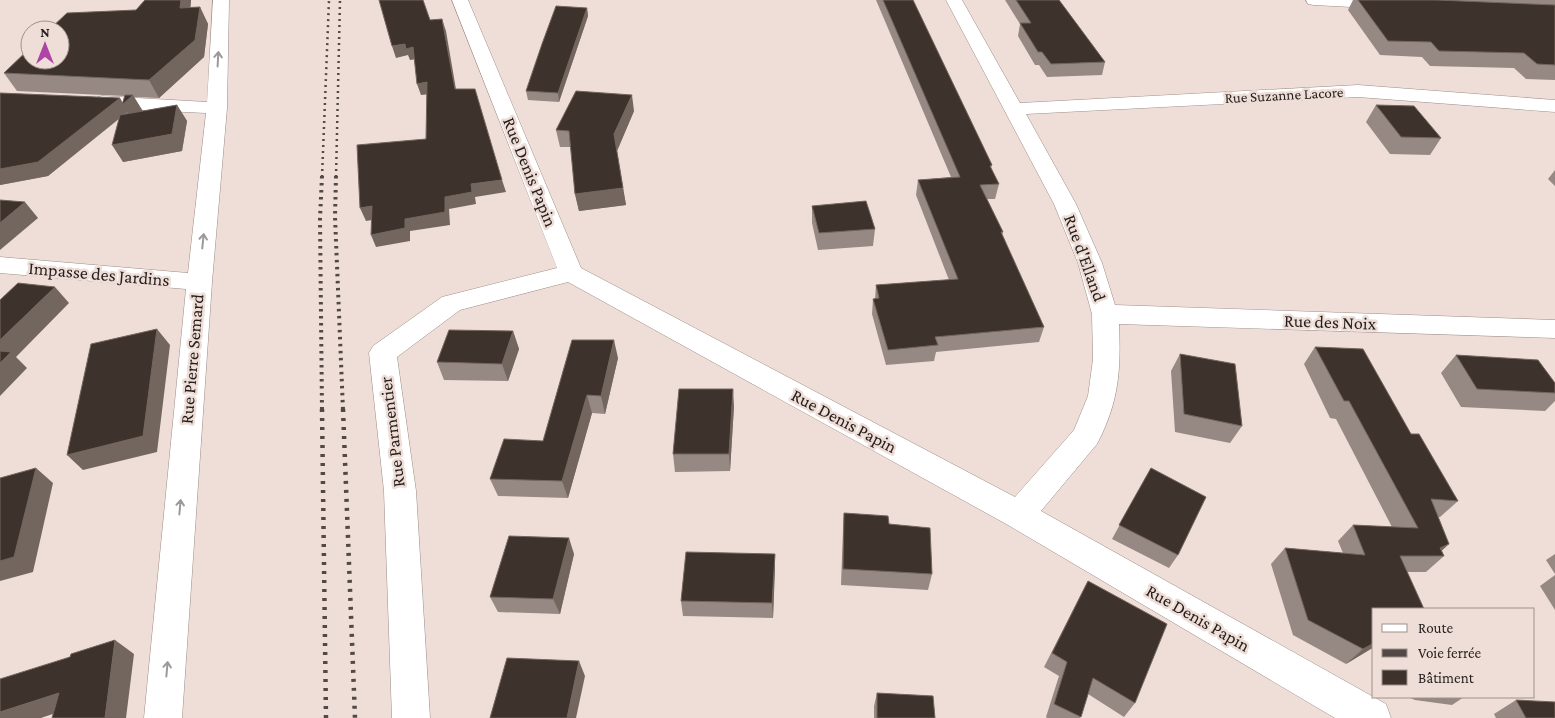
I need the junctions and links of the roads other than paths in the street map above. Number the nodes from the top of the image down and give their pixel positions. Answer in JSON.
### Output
{"nodes":[{"id":1,"x":221,"y":0,"type":"edge"},
{"id":2,"x":460,"y":0,"type":"edge"},
{"id":3,"x":954,"y":0,"type":"edge"},
{"id":4,"x":1314,"y":0,"type":"edge"},
{"id":5,"x":1406,"y":5,"type":"edge"},
{"id":6,"x":79,"y":101,"type":"edge"},
{"id":7,"x":1555,"y":106,"type":"edge"},
{"id":8,"x":217,"y":108,"type":"junction"},
{"id":9,"x":1013,"y":109,"type":"junction"},
{"id":10,"x":0,"y":265,"type":"edge"},
{"id":11,"x":571,"y":273,"type":"junction"},
{"id":12,"x":199,"y":282,"type":"junction"},
{"id":13,"x":1105,"y":314,"type":"junction"},
{"id":14,"x":1555,"y":329,"type":"edge"},
{"id":15,"x":1018,"y":515,"type":"junction"},
{"id":16,"x":163,"y":718,"type":"edge"},
{"id":17,"x":411,"y":718,"type":"edge"},
{"id":18,"x":1372,"y":718,"type":"edge"}],
"edges":[{"from":8,"to":1,"type":"street","name":"Rue Pierre Semard","one_way":true},
{"from":2,"to":11,"type":"street","name":"Rue Denis Papin"},
{"from":3,"to":9,"type":"street","name":"Rue d'Elland"},
{"from":4,"to":5,"type":"street"},
{"from":6,"to":8,"type":"street"},
{"from":7,"to":9,"type":"street","name":"Rue Suzanne Lacore"},
{"from":12,"to":8,"type":"street","name":"Rue Pierre Semard","one_way":true},
{"from":9,"to":13,"type":"street","name":"Rue d'Elland"},
{"from":10,"to":12,"type":"street","name":"Impasse des Jardins"},
{"from":11,"to":15,"type":"street","name":"Rue Denis Papin"},
{"from":11,"to":17,"type":"street","name":"Rue Parmentier"},
{"from":16,"to":12,"type":"street","name":"Rue Pierre Semard","one_way":true},
{"from":13,"to":14,"type":"street","name":"Rue des Noix"},
{"from":13,"to":15,"type":"street","name":"Rue d'Elland"},
{"from":15,"to":18,"type":"street","name":"Rue Denis Papin"}]}
